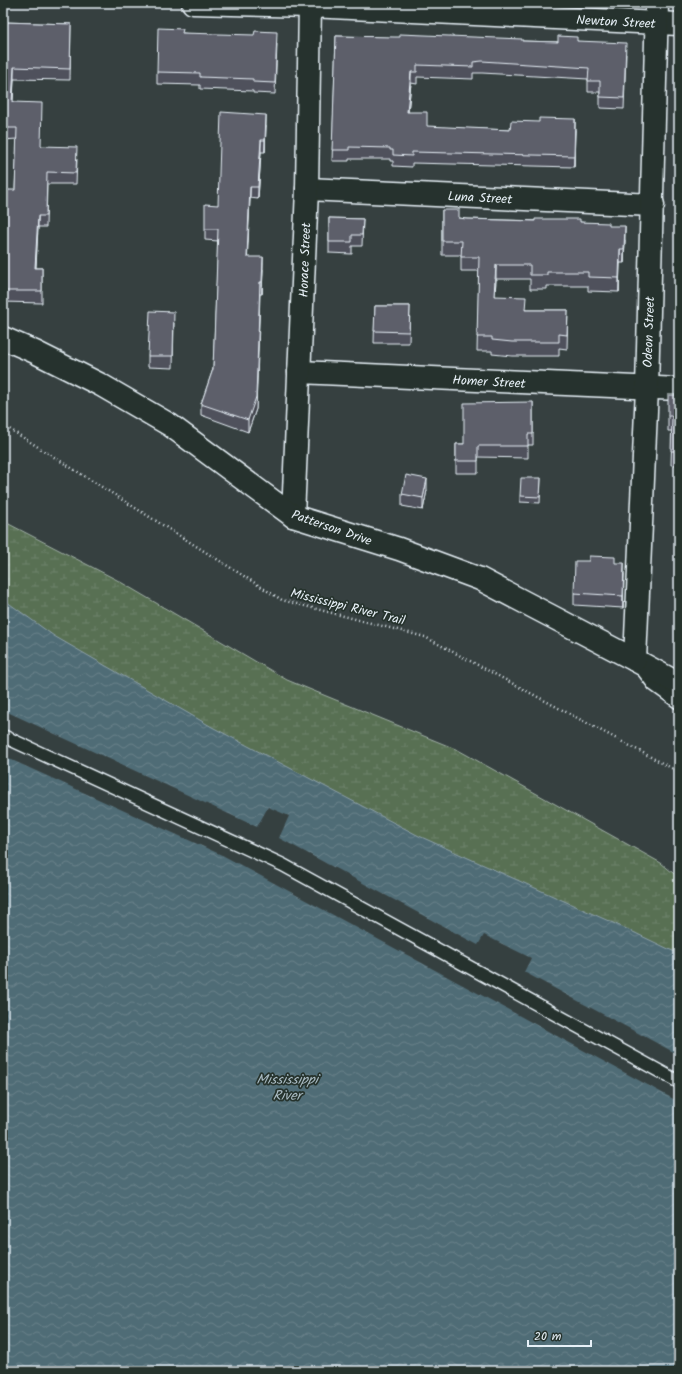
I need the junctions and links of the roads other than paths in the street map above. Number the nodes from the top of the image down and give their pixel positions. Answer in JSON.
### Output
{"nodes":[{"id":1,"x":193,"y":3,"type":"edge"},
{"id":2,"x":310,"y":5,"type":"edge"},
{"id":3,"x":656,"y":13,"type":"edge"},
{"id":4,"x":679,"y":24,"type":"edge"},
{"id":5,"x":307,"y":189,"type":"junction"},
{"id":6,"x":652,"y":205,"type":"junction"},
{"id":7,"x":3,"y":338,"type":"edge"},
{"id":8,"x":300,"y":372,"type":"junction"},
{"id":9,"x":647,"y":388,"type":"junction"},
{"id":10,"x":679,"y":389,"type":"edge"},
{"id":11,"x":293,"y":516,"type":"junction"},
{"id":12,"x":635,"y":660,"type":"junction"},
{"id":13,"x":679,"y":684,"type":"edge"},
{"id":14,"x":679,"y":703,"type":"edge"},
{"id":15,"x":3,"y":736,"type":"edge"},
{"id":16,"x":679,"y":1082,"type":"edge"}],
"edges":[{"from":1,"to":2,"type":"street","name":"Newton Street"},
{"from":2,"to":3,"type":"street","name":"Newton Street"},
{"from":2,"to":5,"type":"street","name":"Horace Street"},
{"from":3,"to":4,"type":"street","name":"Newton Street"},
{"from":3,"to":6,"type":"street","name":"Odeon Street"},
{"from":5,"to":6,"type":"street","name":"Luna Street"},
{"from":5,"to":8,"type":"street","name":"Horace Street"},
{"from":6,"to":9,"type":"street","name":"Odeon Street"},
{"from":7,"to":11,"type":"street","name":"Patterson Drive"},
{"from":8,"to":9,"type":"street","name":"Homer Street"},
{"from":8,"to":11,"type":"street","name":"Horace Street"},
{"from":9,"to":10,"type":"street","name":"Homer Street"},
{"from":9,"to":12,"type":"street","name":"Odeon Street"},
{"from":11,"to":12,"type":"street","name":"Patterson Drive"},
{"from":12,"to":13,"type":"street","name":"Patterson Drive"},
{"from":12,"to":14,"type":"lane"},
{"from":15,"to":16,"type":"lane"}]}
